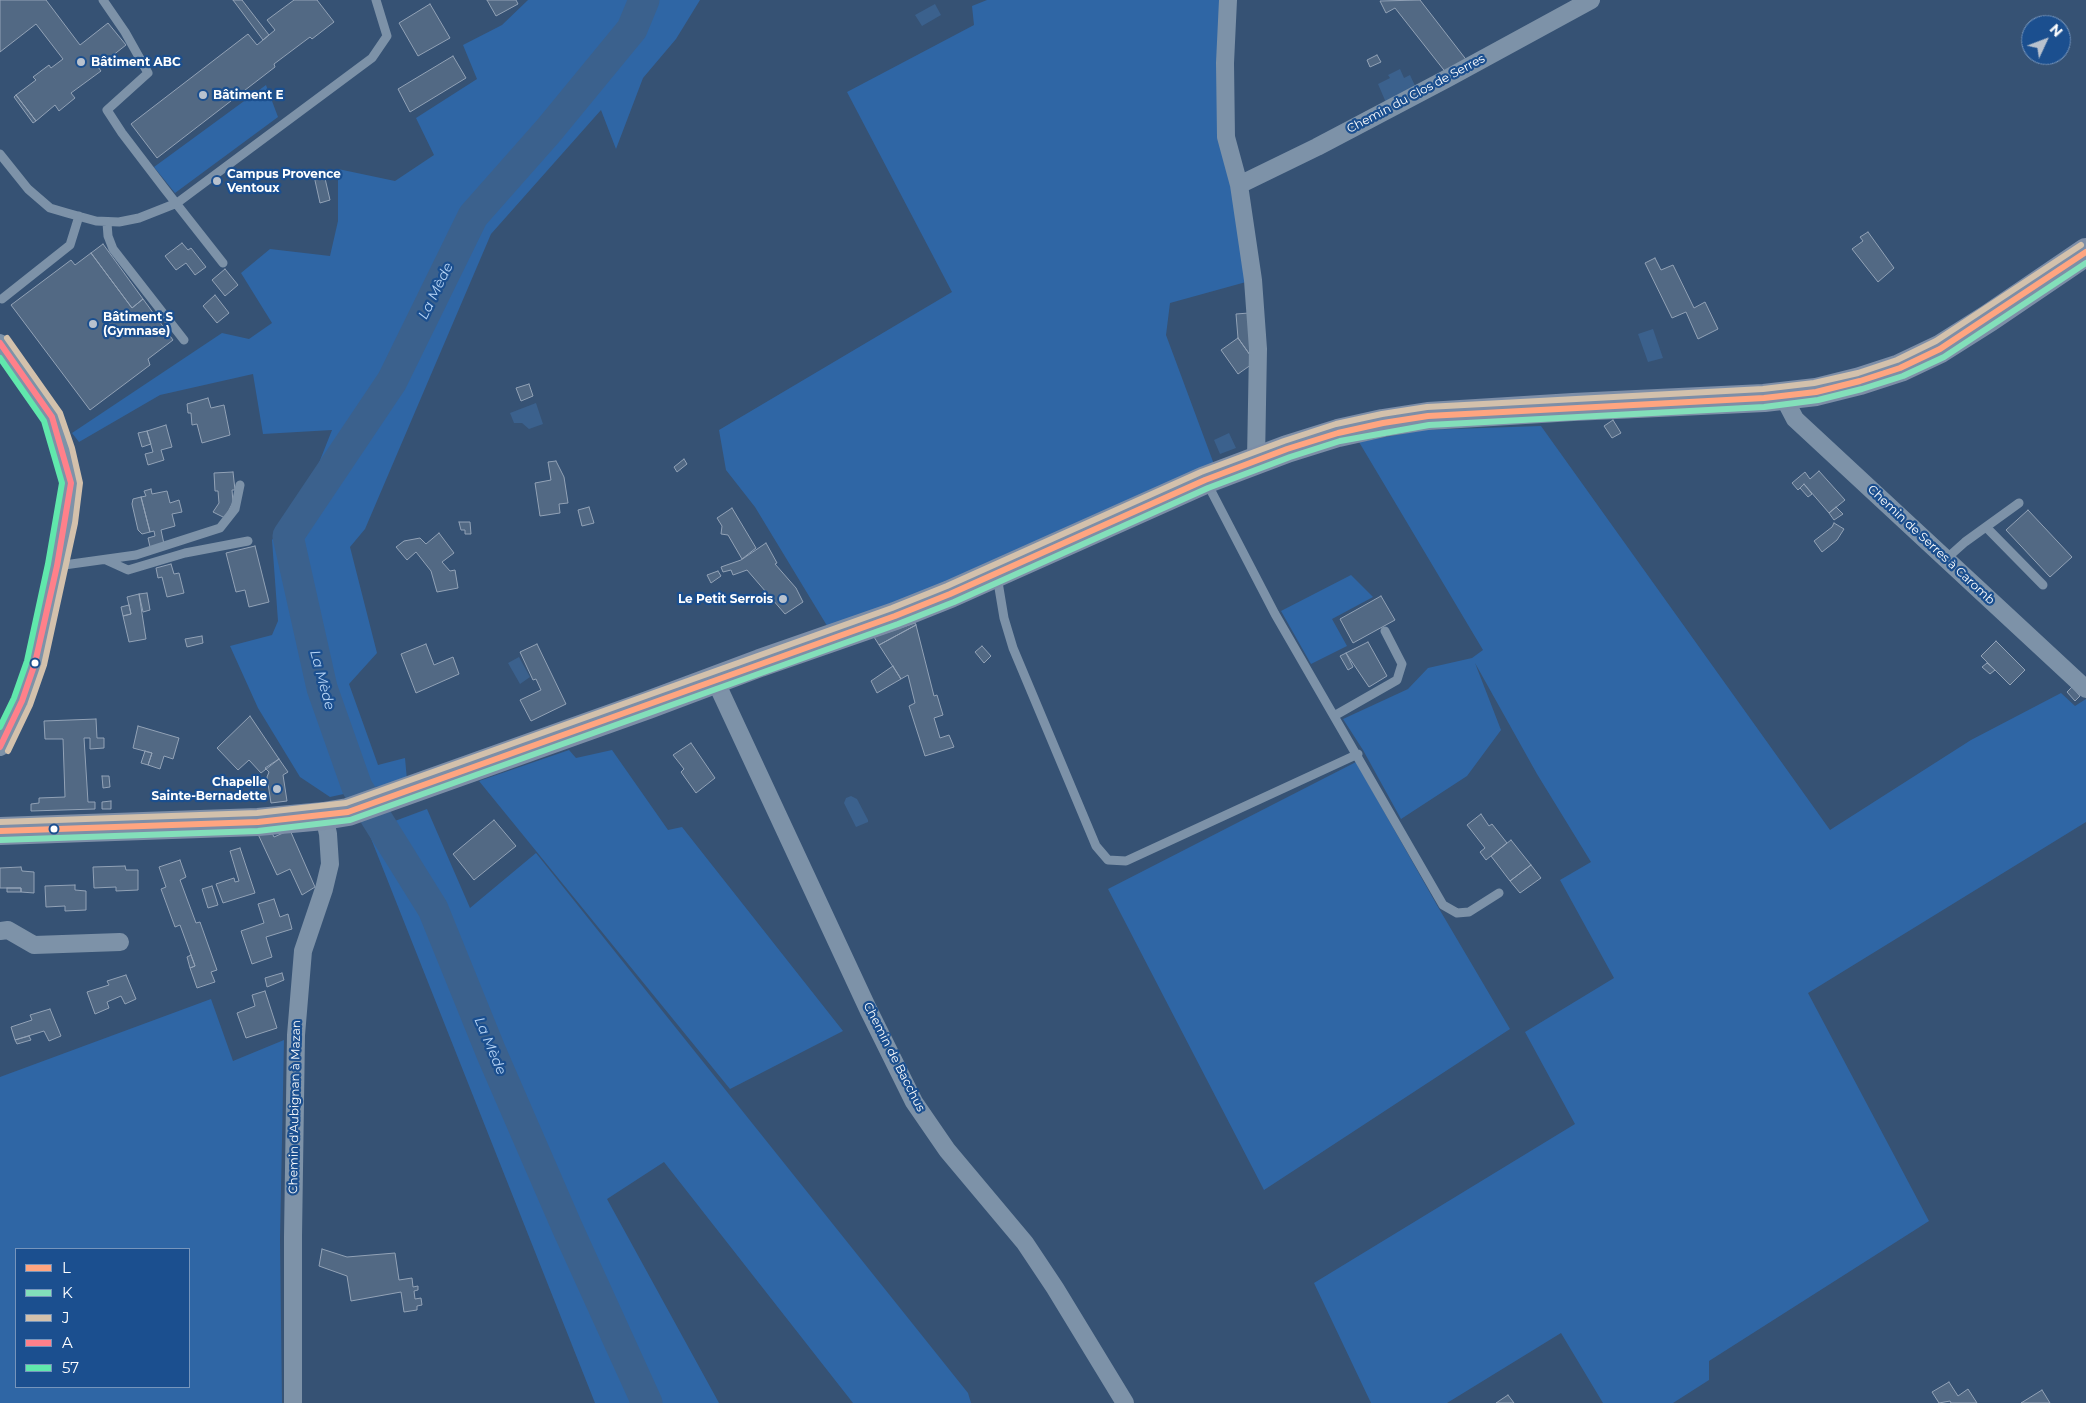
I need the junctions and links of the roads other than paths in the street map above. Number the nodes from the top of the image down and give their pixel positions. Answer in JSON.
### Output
{"nodes":[{"id":1,"x":103,"y":0,"type":"edge"},
{"id":2,"x":376,"y":0,"type":"edge"},
{"id":3,"x":1228,"y":0,"type":"edge"},
{"id":4,"x":1591,"y":0,"type":"edge"},
{"id":5,"x":0,"y":154,"type":"edge"},
{"id":6,"x":1239,"y":185,"type":"junction"},
{"id":7,"x":177,"y":203,"type":"junction"},
{"id":8,"x":79,"y":216,"type":"junction"},
{"id":9,"x":108,"y":223,"type":"junction"},
{"id":10,"x":2086,"y":252,"type":"edge"},
{"id":11,"x":223,"y":263,"type":"dead end"},
{"id":12,"x":2,"y":299,"type":"dead end"},
{"id":13,"x":184,"y":340,"type":"dead end"},
{"id":14,"x":0,"y":343,"type":"edge"},
{"id":15,"x":1783,"y":396,"type":"junction"},
{"id":16,"x":1256,"y":459,"type":"junction"},
{"id":17,"x":1205,"y":480,"type":"junction"},
{"id":18,"x":240,"y":485,"type":"dead end"},
{"id":19,"x":2019,"y":503,"type":"dead end"},
{"id":20,"x":1986,"y":527,"type":"junction"},
{"id":21,"x":248,"y":541,"type":"dead end"},
{"id":22,"x":105,"y":559,"type":"junction"},
{"id":23,"x":1946,"y":559,"type":"junction"},
{"id":24,"x":57,"y":566,"type":"junction"},
{"id":25,"x":996,"y":573,"type":"junction"},
{"id":26,"x":2043,"y":585,"type":"dead end"},
{"id":27,"x":1385,"y":631,"type":"dead end"},
{"id":28,"x":715,"y":680,"type":"junction"},
{"id":29,"x":2086,"y":689,"type":"edge"},
{"id":30,"x":1334,"y":716,"type":"junction"},
{"id":31,"x":0,"y":747,"type":"edge"},
{"id":32,"x":1358,"y":754,"type":"junction"},
{"id":33,"x":336,"y":814,"type":"junction"},
{"id":34,"x":0,"y":831,"type":"edge"},
{"id":35,"x":1499,"y":893,"type":"dead end"},
{"id":36,"x":0,"y":931,"type":"edge"},
{"id":37,"x":120,"y":942,"type":"dead end"},
{"id":38,"x":293,"y":1403,"type":"edge"},
{"id":39,"x":1125,"y":1403,"type":"edge"}],
"edges":[{"from":1,"to":7,"type":"lane"},
{"from":2,"to":7,"type":"lane"},
{"from":3,"to":6,"type":"street"},
{"from":4,"to":6,"type":"street","name":"Chemin du Clos de Serres"},
{"from":5,"to":8,"type":"lane"},
{"from":6,"to":16,"type":"street"},
{"from":7,"to":9,"type":"lane"},
{"from":7,"to":11,"type":"lane"},
{"from":8,"to":9,"type":"lane"},
{"from":8,"to":12,"type":"lane"},
{"from":9,"to":13,"type":"lane"},
{"from":10,"to":15,"type":"main road"},
{"from":14,"to":24,"type":"street"},
{"from":15,"to":16,"type":"main road"},
{"from":15,"to":23,"type":"street","name":"Chemin de Serres à Caromb"},
{"from":16,"to":17,"type":"main road"},
{"from":17,"to":25,"type":"main road"},
{"from":17,"to":30,"type":"lane"},
{"from":18,"to":22,"type":"lane"},
{"from":19,"to":20,"type":"lane"},
{"from":20,"to":23,"type":"lane"},
{"from":20,"to":26,"type":"lane"},
{"from":21,"to":22,"type":"lane"},
{"from":22,"to":24,"type":"lane"},
{"from":23,"to":29,"type":"street","name":"Chemin de Serres à Caromb"},
{"from":24,"to":31,"type":"street"},
{"from":25,"to":28,"type":"main road"},
{"from":25,"to":32,"type":"lane"},
{"from":27,"to":30,"type":"lane"},
{"from":28,"to":33,"type":"main road"},
{"from":28,"to":39,"type":"street","name":"Chemin de Bacchus"},
{"from":30,"to":32,"type":"lane"},
{"from":32,"to":35,"type":"lane"},
{"from":33,"to":34,"type":"main road"},
{"from":33,"to":38,"type":"street","name":"Chemin d'Aubignan à Mazan"},
{"from":36,"to":37,"type":"street"}]}
